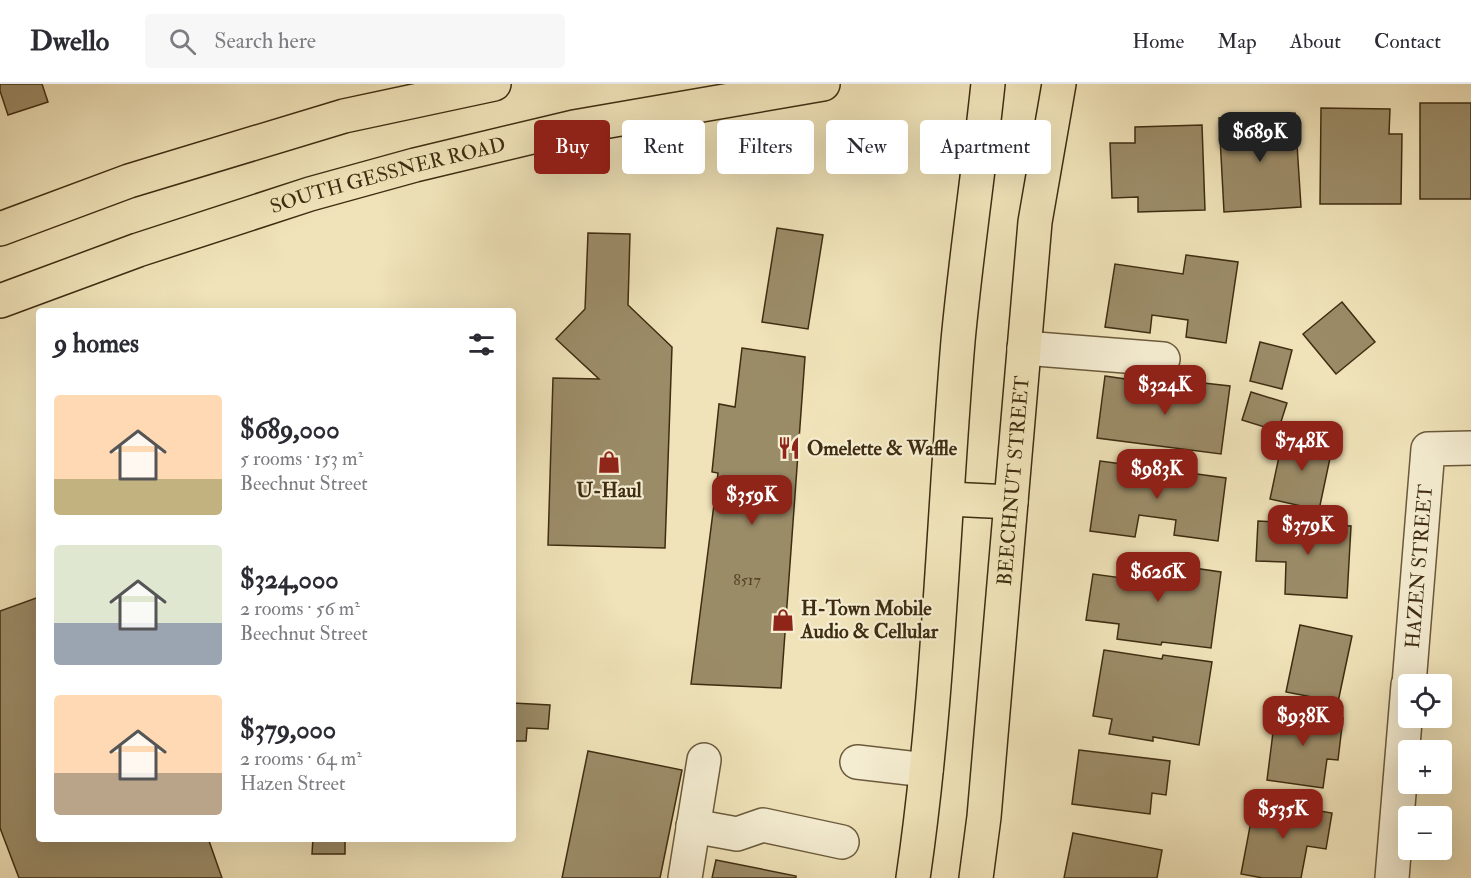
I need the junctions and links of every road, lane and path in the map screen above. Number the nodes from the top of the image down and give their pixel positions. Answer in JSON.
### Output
{"nodes":[{"id":1,"x":494,"y":84,"type":"edge"},
{"id":2,"x":823,"y":84,"type":"edge"},
{"id":3,"x":988,"y":84,"type":"edge"},
{"id":4,"x":1059,"y":84,"type":"edge"},
{"id":5,"x":0,"y":229,"type":"edge"},
{"id":6,"x":0,"y":301,"type":"edge"},
{"id":7,"x":1024,"y":348,"type":"junction"},
{"id":8,"x":1163,"y":360,"type":"dead end"},
{"id":9,"x":1471,"y":448,"type":"edge"},
{"id":10,"x":948,"y":499,"type":"junction"},
{"id":11,"x":1011,"y":502,"type":"junction"},
{"id":12,"x":1410,"y":674,"type":"edge"},
{"id":13,"x":1405,"y":728,"type":"edge"},
{"id":14,"x":704,"y":760,"type":"dead end"},
{"id":15,"x":857,"y":762,"type":"dead end"},
{"id":16,"x":926,"y":770,"type":"junction"},
{"id":17,"x":693,"y":826,"type":"junction"},
{"id":18,"x":842,"y":842,"type":"dead end"},
{"id":19,"x":685,"y":878,"type":"edge"},
{"id":20,"x":913,"y":878,"type":"edge"},
{"id":21,"x":976,"y":878,"type":"edge"},
{"id":22,"x":1392,"y":878,"type":"edge"}],
"edges":[{"from":1,"to":5,"type":"main road"},
{"from":2,"to":6,"type":"main road","name":"SOUTH GESSNER ROAD"},
{"from":3,"to":10,"type":"main road"},
{"from":4,"to":7,"type":"main road","name":"BEECHNUT STREET"},
{"from":7,"to":8,"type":"street"},
{"from":7,"to":11,"type":"main road","name":"BEECHNUT STREET"},
{"from":9,"to":12,"type":"street","name":"HAZEN STREET"},
{"from":10,"to":11,"type":"main road"},
{"from":10,"to":16,"type":"main road"},
{"from":11,"to":21,"type":"main road","name":"BEECHNUT STREET"},
{"from":13,"to":22,"type":"street","name":"HAZEN STREET"},
{"from":14,"to":17,"type":"street"},
{"from":15,"to":16,"type":"street"},
{"from":16,"to":20,"type":"main road"},
{"from":17,"to":18,"type":"street"},
{"from":17,"to":19,"type":"street"}]}
